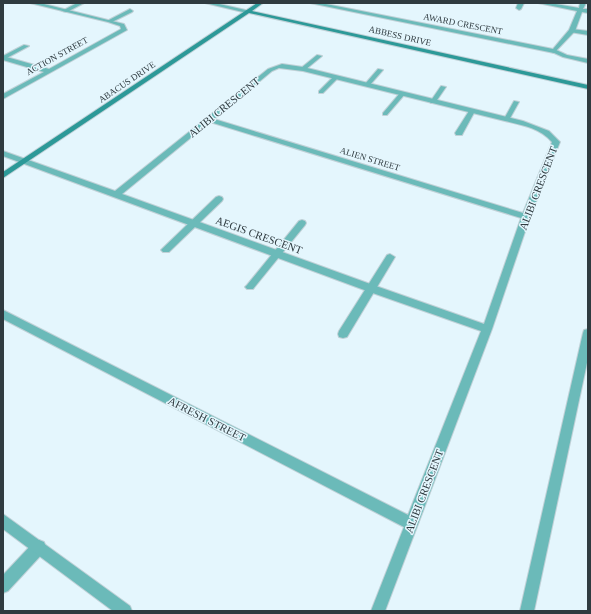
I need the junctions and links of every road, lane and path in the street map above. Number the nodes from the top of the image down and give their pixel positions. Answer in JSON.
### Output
{"nodes":[{"id":1,"x":33,"y":3,"type":"edge"},
{"id":2,"x":81,"y":3,"type":"edge"},
{"id":3,"x":208,"y":3,"type":"edge"},
{"id":4,"x":260,"y":3,"type":"edge"},
{"id":5,"x":313,"y":3,"type":"edge"},
{"id":6,"x":542,"y":3,"type":"edge"},
{"id":7,"x":583,"y":3,"type":"edge"},
{"id":8,"x":580,"y":10,"type":"junction"},
{"id":9,"x":65,"y":11,"type":"junction"},
{"id":10,"x":130,"y":11,"type":"dead end"},
{"id":11,"x":247,"y":11,"type":"junction"},
{"id":12,"x":588,"y":11,"type":"edge"},
{"id":13,"x":110,"y":21,"type":"junction"},
{"id":14,"x":572,"y":31,"type":"junction"},
{"id":15,"x":588,"y":33,"type":"edge"},
{"id":16,"x":26,"y":46,"type":"dead end"},
{"id":17,"x":554,"y":51,"type":"junction"},
{"id":18,"x":319,"y":56,"type":"dead end"},
{"id":19,"x":3,"y":58,"type":"edge"},
{"id":20,"x":588,"y":61,"type":"edge"},
{"id":21,"x":303,"y":69,"type":"junction"},
{"id":22,"x":380,"y":70,"type":"dead end"},
{"id":23,"x":48,"y":71,"type":"junction"},
{"id":24,"x":336,"y":77,"type":"junction"},
{"id":25,"x":367,"y":85,"type":"junction"},
{"id":26,"x":443,"y":87,"type":"dead end"},
{"id":27,"x":588,"y":87,"type":"edge"},
{"id":28,"x":321,"y":92,"type":"dead end"},
{"id":29,"x":402,"y":94,"type":"junction"},
{"id":30,"x":3,"y":97,"type":"edge"},
{"id":31,"x":433,"y":102,"type":"junction"},
{"id":32,"x":516,"y":102,"type":"dead end"},
{"id":33,"x":472,"y":111,"type":"junction"},
{"id":34,"x":385,"y":114,"type":"dead end"},
{"id":35,"x":506,"y":119,"type":"junction"},
{"id":36,"x":208,"y":120,"type":"junction"},
{"id":37,"x":459,"y":133,"type":"dead end"},
{"id":38,"x":3,"y":153,"type":"edge"},
{"id":39,"x":25,"y":161,"type":"junction"},
{"id":40,"x":3,"y":176,"type":"edge"},
{"id":41,"x":115,"y":195,"type":"junction"},
{"id":42,"x":219,"y":199,"type":"dead end"},
{"id":43,"x":526,"y":217,"type":"junction"},
{"id":44,"x":302,"y":223,"type":"dead end"},
{"id":45,"x":194,"y":224,"type":"junction"},
{"id":46,"x":166,"y":250,"type":"dead end"},
{"id":47,"x":276,"y":254,"type":"junction"},
{"id":48,"x":390,"y":257,"type":"dead end"},
{"id":49,"x":250,"y":287,"type":"dead end"},
{"id":50,"x":370,"y":288,"type":"junction"},
{"id":51,"x":3,"y":314,"type":"edge"},
{"id":52,"x":486,"y":329,"type":"junction"},
{"id":53,"x":588,"y":333,"type":"edge"},
{"id":54,"x":343,"y":334,"type":"dead end"},
{"id":55,"x":3,"y":522,"type":"edge"},
{"id":56,"x":412,"y":524,"type":"junction"},
{"id":57,"x":39,"y":547,"type":"junction"},
{"id":58,"x":3,"y":586,"type":"edge"},
{"id":59,"x":125,"y":611,"type":"edge"},
{"id":60,"x":378,"y":611,"type":"edge"},
{"id":61,"x":527,"y":611,"type":"edge"}],
"edges":[{"from":1,"to":9,"type":"street"},
{"from":2,"to":9,"type":"street"},
{"from":3,"to":11,"type":"street","name":"ABBESS DRIVE"},
{"from":4,"to":11,"type":"street","name":"ABACUS DRIVE"},
{"from":5,"to":17,"type":"street","name":"AWARD CRESCENT"},
{"from":6,"to":8,"type":"street"},
{"from":7,"to":8,"type":"street"},
{"from":8,"to":12,"type":"street"},
{"from":8,"to":14,"type":"street"},
{"from":9,"to":13,"type":"street"},
{"from":10,"to":13,"type":"street"},
{"from":11,"to":27,"type":"street","name":"ABBESS DRIVE"},
{"from":11,"to":39,"type":"street","name":"ABACUS DRIVE"},
{"from":13,"to":23,"type":"street","name":"ACTION STREET"},
{"from":14,"to":15,"type":"street"},
{"from":14,"to":17,"type":"street"},
{"from":16,"to":19,"type":"street"},
{"from":17,"to":20,"type":"street","name":"AWARD CRESCENT"},
{"from":18,"to":21,"type":"street"},
{"from":19,"to":23,"type":"street"},
{"from":21,"to":24,"type":"street","name":"ALIBI CRESCENT"},
{"from":21,"to":36,"type":"street","name":"ALIBI CRESCENT"},
{"from":22,"to":25,"type":"street"},
{"from":23,"to":30,"type":"street","name":"ACTION STREET"},
{"from":24,"to":25,"type":"street","name":"ALIBI CRESCENT"},
{"from":24,"to":28,"type":"street"},
{"from":25,"to":29,"type":"street","name":"ALIBI CRESCENT"},
{"from":26,"to":31,"type":"street"},
{"from":29,"to":31,"type":"street","name":"ALIBI CRESCENT"},
{"from":29,"to":34,"type":"street"},
{"from":31,"to":33,"type":"street","name":"ALIBI CRESCENT"},
{"from":32,"to":35,"type":"street"},
{"from":33,"to":35,"type":"street","name":"ALIBI CRESCENT"},
{"from":33,"to":37,"type":"street"},
{"from":35,"to":43,"type":"street","name":"ALIBI CRESCENT"},
{"from":36,"to":41,"type":"street","name":"ALIBI CRESCENT"},
{"from":36,"to":43,"type":"street","name":"ALIEN STREET"},
{"from":38,"to":39,"type":"street","name":"AEGIS CRESCENT"},
{"from":39,"to":40,"type":"street","name":"ABACUS DRIVE"},
{"from":39,"to":41,"type":"street","name":"AEGIS CRESCENT"},
{"from":41,"to":45,"type":"street","name":"AEGIS CRESCENT"},
{"from":42,"to":45,"type":"street"},
{"from":43,"to":52,"type":"street","name":"ALIBI CRESCENT"},
{"from":44,"to":47,"type":"street"},
{"from":45,"to":46,"type":"street"},
{"from":45,"to":47,"type":"street","name":"AEGIS CRESCENT"},
{"from":47,"to":49,"type":"street"},
{"from":47,"to":50,"type":"street","name":"AEGIS CRESCENT"},
{"from":48,"to":50,"type":"street"},
{"from":50,"to":52,"type":"street","name":"AEGIS CRESCENT"},
{"from":50,"to":54,"type":"street"},
{"from":51,"to":56,"type":"street","name":"AFRESH STREET"},
{"from":52,"to":56,"type":"street","name":"ALIBI CRESCENT"},
{"from":53,"to":61,"type":"street"},
{"from":55,"to":57,"type":"street"},
{"from":56,"to":60,"type":"street","name":"ALIBI CRESCENT"},
{"from":57,"to":58,"type":"street"},
{"from":57,"to":59,"type":"street"}]}
